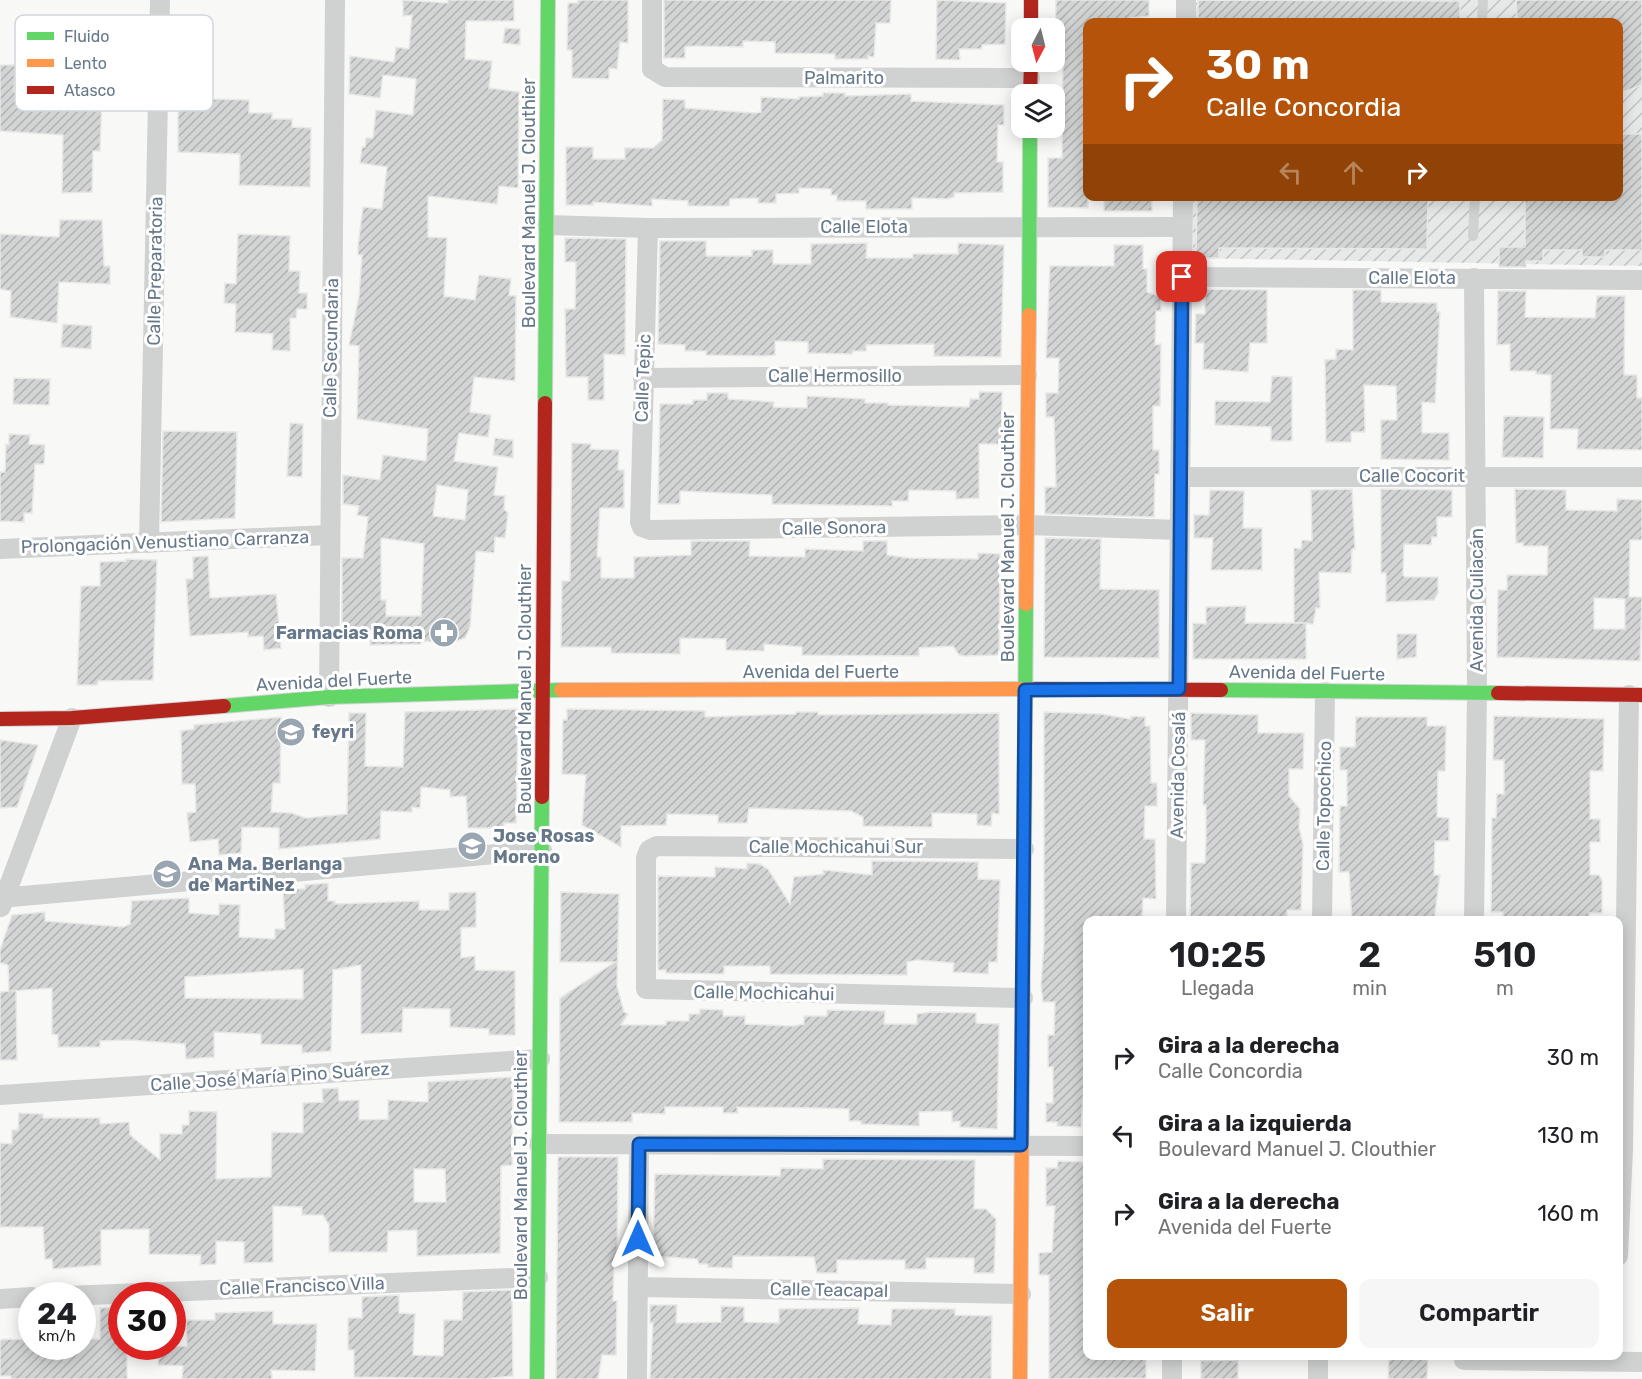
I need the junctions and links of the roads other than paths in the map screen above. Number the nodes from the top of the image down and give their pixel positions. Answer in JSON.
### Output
{"nodes":[{"id":1,"x":160,"y":0,"type":"edge"},
{"id":2,"x":335,"y":0,"type":"edge"},
{"id":3,"x":548,"y":0,"type":"edge"},
{"id":4,"x":652,"y":0,"type":"edge"},
{"id":5,"x":1031,"y":0,"type":"edge"},
{"id":6,"x":1186,"y":0,"type":"edge"},
{"id":7,"x":1483,"y":0,"type":"edge"},
{"id":8,"x":160,"y":15,"type":"edge"},
{"id":9,"x":1031,"y":18,"type":"edge"},
{"id":10,"x":1186,"y":18,"type":"edge"},
{"id":11,"x":1482,"y":18,"type":"edge"},
{"id":12,"x":1030,"y":78,"type":"edge"},
{"id":13,"x":158,"y":111,"type":"edge"},
{"id":14,"x":1030,"y":138,"type":"edge"},
{"id":15,"x":1183,"y":201,"type":"edge"},
{"id":16,"x":1475,"y":201,"type":"edge"},
{"id":17,"x":547,"y":225,"type":"junction"},
{"id":18,"x":1029,"y":226,"type":"junction"},
{"id":19,"x":1182,"y":227,"type":"junction"},
{"id":20,"x":648,"y":228,"type":"junction"},
{"id":21,"x":1473,"y":236,"type":"dead end"},
{"id":22,"x":1182,"y":277,"type":"junction"},
{"id":23,"x":1474,"y":278,"type":"junction"},
{"id":24,"x":1642,"y":280,"type":"edge"},
{"id":25,"x":1027,"y":375,"type":"junction"},
{"id":26,"x":643,"y":378,"type":"junction"},
{"id":27,"x":1477,"y":476,"type":"junction"},
{"id":28,"x":1182,"y":477,"type":"junction"},
{"id":29,"x":1642,"y":477,"type":"edge"},
{"id":30,"x":1026,"y":525,"type":"junction"},
{"id":31,"x":642,"y":527,"type":"joint"},
{"id":32,"x":1180,"y":530,"type":"junction"},
{"id":33,"x":329,"y":535,"type":"junction"},
{"id":34,"x":149,"y":543,"type":"junction"},
{"id":35,"x":0,"y":549,"type":"edge"},
{"id":36,"x":1179,"y":689,"type":"junction"},
{"id":37,"x":543,"y":690,"type":"junction"},
{"id":38,"x":1025,"y":690,"type":"junction"},
{"id":39,"x":1325,"y":692,"type":"junction"},
{"id":40,"x":1477,"y":692,"type":"junction"},
{"id":41,"x":1635,"y":695,"type":"edge"},
{"id":42,"x":329,"y":697,"type":"junction"},
{"id":43,"x":72,"y":718,"type":"junction"},
{"id":44,"x":0,"y":719,"type":"edge"},
{"id":45,"x":1024,"y":849,"type":"junction"},
{"id":46,"x":542,"y":850,"type":"junction"},
{"id":47,"x":649,"y":850,"type":"joint"},
{"id":48,"x":1,"y":902,"type":"edge"},
{"id":49,"x":1176,"y":916,"type":"edge"},
{"id":50,"x":1322,"y":916,"type":"edge"},
{"id":51,"x":1474,"y":916,"type":"edge"},
{"id":52,"x":1023,"y":998,"type":"junction"},
{"id":53,"x":540,"y":1059,"type":"junction"},
{"id":54,"x":0,"y":1095,"type":"edge"},
{"id":55,"x":539,"y":1144,"type":"junction"},
{"id":56,"x":639,"y":1144,"type":"junction"},
{"id":57,"x":1021,"y":1145,"type":"junction"},
{"id":58,"x":1083,"y":1146,"type":"edge"},
{"id":59,"x":1628,"y":1150,"type":"edge"},
{"id":60,"x":1623,"y":1203,"type":"edge"},
{"id":61,"x":538,"y":1277,"type":"junction"},
{"id":62,"x":638,"y":1287,"type":"junction"},
{"id":63,"x":1021,"y":1294,"type":"junction"},
{"id":64,"x":96,"y":1295,"type":"edge"},
{"id":65,"x":18,"y":1298,"type":"edge"},
{"id":66,"x":0,"y":1299,"type":"edge"},
{"id":67,"x":1172,"y":1360,"type":"edge"},
{"id":68,"x":1318,"y":1360,"type":"edge"},
{"id":69,"x":1590,"y":1360,"type":"edge"},
{"id":70,"x":1623,"y":1360,"type":"edge"},
{"id":71,"x":1642,"y":1362,"type":"edge"},
{"id":72,"x":1464,"y":1365,"type":"edge"},
{"id":73,"x":537,"y":1379,"type":"edge"},
{"id":74,"x":637,"y":1379,"type":"edge"},
{"id":75,"x":1020,"y":1379,"type":"edge"},
{"id":76,"x":1172,"y":1379,"type":"edge"},
{"id":77,"x":1318,"y":1379,"type":"edge"}],
"edges":[{"from":1,"to":8,"type":"street","name":"Calle Preparatoria"},
{"from":2,"to":33,"type":"street","name":"Calle Secundaria"},
{"from":3,"to":17,"type":"main road","name":"Boulevard Manuel J. Clouthier"},
{"from":4,"to":12,"type":"street","name":"Palmarito"},
{"from":5,"to":9,"type":"main road"},
{"from":6,"to":10,"type":"street"},
{"from":7,"to":11,"type":"lane"},
{"from":13,"to":34,"type":"street","name":"Calle Preparatoria"},
{"from":14,"to":18,"type":"main road","name":"Boulevard Manuel J. Clouthier"},
{"from":15,"to":19,"type":"street","name":"Avenida Cosalá"},
{"from":16,"to":21,"type":"lane"},
{"from":17,"to":20,"type":"street","name":"Calle Elota"},
{"from":17,"to":37,"type":"main road","name":"Boulevard Manuel J. Clouthier"},
{"from":18,"to":19,"type":"street","name":"Calle Elota"},
{"from":18,"to":20,"type":"street","name":"Calle Elota"},
{"from":18,"to":25,"type":"main road","name":"Boulevard Manuel J. Clouthier"},
{"from":19,"to":22,"type":"street","name":"Avenida Cosalá"},
{"from":20,"to":26,"type":"street","name":"Calle Tepic"},
{"from":22,"to":23,"type":"street","name":"Calle Elota"},
{"from":22,"to":28,"type":"street","name":"Avenida Cosalá"},
{"from":23,"to":24,"type":"street","name":"Calle Elota"},
{"from":23,"to":27,"type":"street","name":"Avenida Culiacán"},
{"from":25,"to":26,"type":"street","name":"Calle Hermosillo"},
{"from":25,"to":30,"type":"main road","name":"Boulevard Manuel J. Clouthier"},
{"from":26,"to":31,"type":"street","name":"Calle Tepic"},
{"from":27,"to":28,"type":"street","name":"Calle Cocorit"},
{"from":27,"to":29,"type":"street","name":"Calle Cocorit"},
{"from":27,"to":40,"type":"street","name":"Avenida Culiacán"},
{"from":28,"to":32,"type":"street","name":"Avenida Cosalá"},
{"from":30,"to":31,"type":"street","name":"Calle Sonora"},
{"from":30,"to":32,"type":"street","name":"Calle Sonora"},
{"from":30,"to":38,"type":"main road","name":"Boulevard Manuel J. Clouthier"},
{"from":32,"to":36,"type":"street","name":"Avenida Cosalá"},
{"from":33,"to":34,"type":"street","name":"Prolongación Venustiano Carranza"},
{"from":33,"to":42,"type":"street","name":"Calle Secundaria"},
{"from":34,"to":35,"type":"street","name":"Prolongación Venustiano Carranza"},
{"from":36,"to":38,"type":"main road","name":"Avenida del Fuerte"},
{"from":36,"to":39,"type":"main road","name":"Avenida del Fuerte"},
{"from":36,"to":49,"type":"street","name":"Avenida Cosalá"},
{"from":37,"to":38,"type":"main road","name":"Avenida del Fuerte"},
{"from":37,"to":42,"type":"main road","name":"Avenida del Fuerte"},
{"from":37,"to":46,"type":"main road","name":"Boulevard Manuel J. Clouthier"},
{"from":38,"to":45,"type":"main road","name":"Boulevard Manuel J. Clouthier"},
{"from":39,"to":40,"type":"main road","name":"Avenida del Fuerte"},
{"from":39,"to":50,"type":"street","name":"Calle Topochico"},
{"from":40,"to":41,"type":"main road","name":"Avenida del Fuerte"},
{"from":40,"to":51,"type":"street","name":"Avenida Culiacán"},
{"from":41,"to":59,"type":"street"},
{"from":42,"to":43,"type":"main road","name":"Avenida del Fuerte"},
{"from":43,"to":44,"type":"main road","name":"Avenida del Fuerte"},
{"from":43,"to":48,"type":"street"},
{"from":45,"to":47,"type":"street","name":"Calle Mochicahui Sur"},
{"from":45,"to":52,"type":"main road","name":"Boulevard Manuel J. Clouthier"},
{"from":46,"to":48,"type":"street"},
{"from":46,"to":53,"type":"main road","name":"Boulevard Manuel J. Clouthier"},
{"from":47,"to":52,"type":"street","name":"Calle Mochicahui"},
{"from":52,"to":57,"type":"main road","name":"Boulevard Manuel J. Clouthier"},
{"from":53,"to":54,"type":"street","name":"Calle José María Pino Suárez"},
{"from":53,"to":55,"type":"main road","name":"Boulevard Manuel J. Clouthier"},
{"from":55,"to":56,"type":"street"},
{"from":55,"to":61,"type":"main road","name":"Boulevard Manuel J. Clouthier"},
{"from":56,"to":57,"type":"street"},
{"from":56,"to":62,"type":"street"},
{"from":57,"to":58,"type":"street"},
{"from":57,"to":63,"type":"main road","name":"Boulevard Manuel J. Clouthier"},
{"from":59,"to":60,"type":"street"},
{"from":61,"to":64,"type":"street","name":"Calle Francisco Villa"},
{"from":61,"to":73,"type":"main road","name":"Boulevard Manuel J. Clouthier"},
{"from":62,"to":63,"type":"street","name":"Calle Teacapal"},
{"from":62,"to":74,"type":"street"},
{"from":63,"to":75,"type":"main road","name":"Boulevard Manuel J. Clouthier"},
{"from":65,"to":66,"type":"street"},
{"from":67,"to":76,"type":"street"},
{"from":68,"to":77,"type":"street"},
{"from":69,"to":72,"type":"street"},
{"from":70,"to":71,"type":"street"}]}
